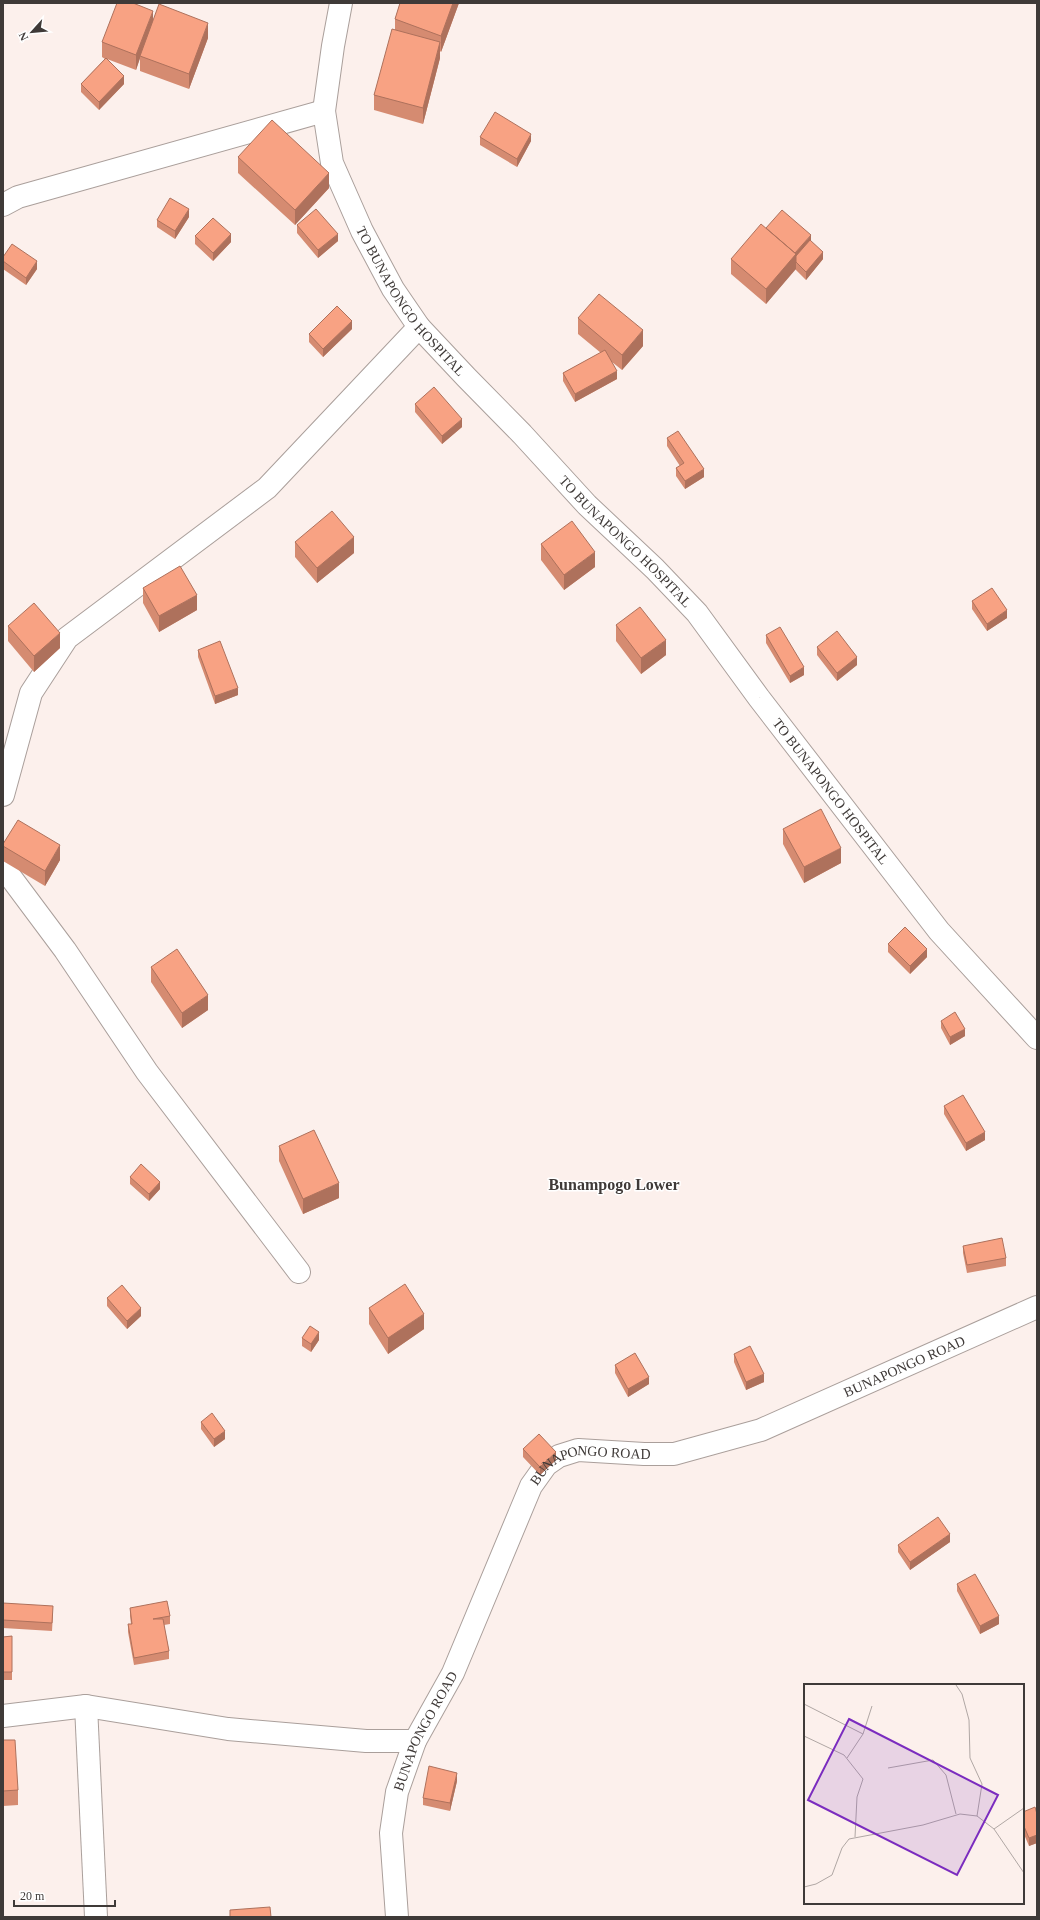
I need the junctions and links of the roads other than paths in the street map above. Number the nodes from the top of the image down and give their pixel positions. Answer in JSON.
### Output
{"nodes":[{"id":1,"x":341,"y":3,"type":"edge"},
{"id":2,"x":324,"y":111,"type":"junction"},
{"id":3,"x":3,"y":205,"type":"edge"},
{"id":4,"x":419,"y":327,"type":"junction"},
{"id":5,"x":3,"y":795,"type":"edge"},
{"id":6,"x":3,"y":867,"type":"edge"},
{"id":7,"x":1037,"y":1038,"type":"edge"},
{"id":8,"x":299,"y":1272,"type":"dead end"},
{"id":9,"x":1037,"y":1307,"type":"edge"},
{"id":10,"x":86,"y":1706,"type":"junction"},
{"id":11,"x":3,"y":1716,"type":"edge"},
{"id":12,"x":415,"y":1741,"type":"junction"},
{"id":13,"x":96,"y":1917,"type":"edge"},
{"id":14,"x":397,"y":1917,"type":"edge"}],
"edges":[{"from":1,"to":2,"type":"street","name":"TO BUNAPONGO HOSPITAL"},
{"from":2,"to":3,"type":"street"},
{"from":2,"to":4,"type":"street","name":"TO BUNAPONGO HOSPITAL"},
{"from":4,"to":5,"type":"street"},
{"from":4,"to":7,"type":"street","name":"TO BUNAPONGO HOSPITAL"},
{"from":6,"to":8,"type":"street"},
{"from":9,"to":12,"type":"street","name":"BUNAPONGO ROAD"},
{"from":10,"to":11,"type":"street"},
{"from":10,"to":12,"type":"street"},
{"from":10,"to":13,"type":"street"},
{"from":12,"to":14,"type":"street","name":"BUNAPONGO ROAD"}]}
